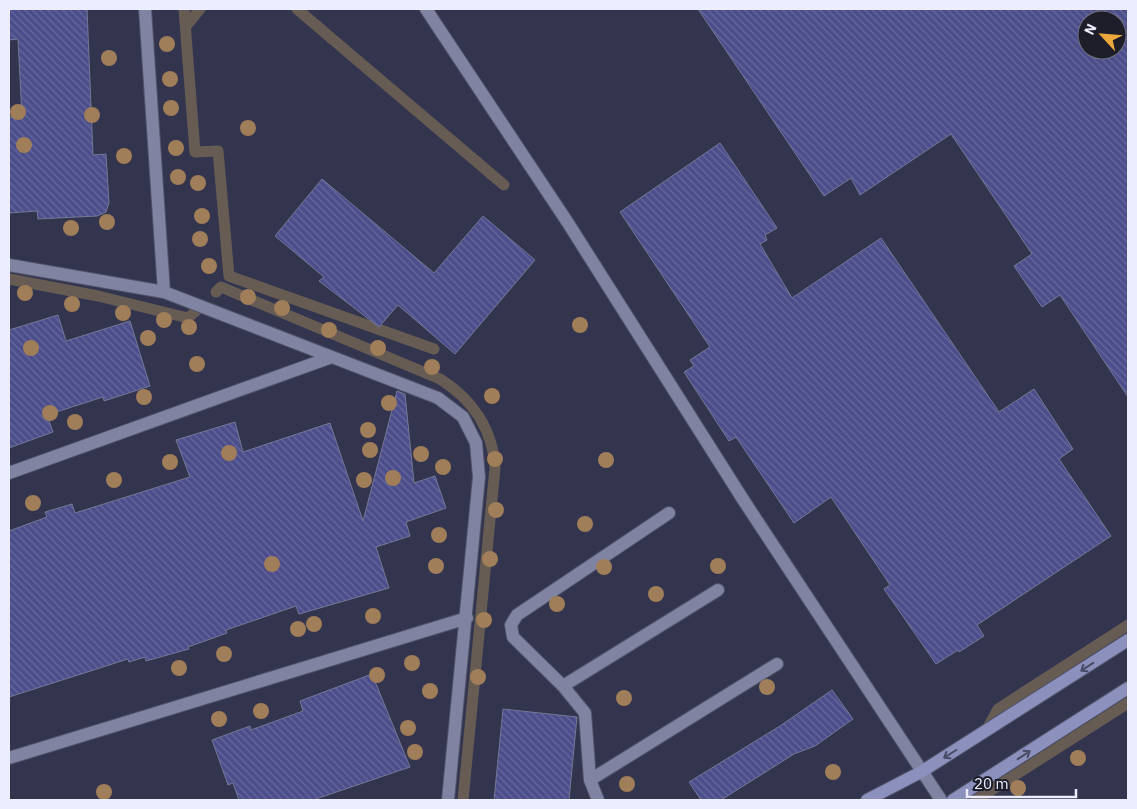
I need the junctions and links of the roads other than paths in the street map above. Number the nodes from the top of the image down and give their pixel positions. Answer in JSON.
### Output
{"nodes":[{"id":1,"x":145,"y":9,"type":"edge"},
{"id":2,"x":426,"y":9,"type":"edge"},
{"id":3,"x":9,"y":265,"type":"edge"},
{"id":4,"x":164,"y":292,"type":"junction"},
{"id":5,"x":329,"y":358,"type":"junction"},
{"id":6,"x":9,"y":472,"type":"edge"},
{"id":7,"x":669,"y":513,"type":"dead end"},
{"id":8,"x":718,"y":590,"type":"dead end"},
{"id":9,"x":467,"y":618,"type":"junction"},
{"id":10,"x":1128,"y":640,"type":"edge"},
{"id":11,"x":777,"y":664,"type":"dead end"},
{"id":12,"x":563,"y":686,"type":"junction"},
{"id":13,"x":1128,"y":688,"type":"edge"},
{"id":14,"x":9,"y":758,"type":"edge"},
{"id":15,"x":921,"y":772,"type":"junction"},
{"id":16,"x":590,"y":780,"type":"junction"},
{"id":17,"x":448,"y":800,"type":"edge"},
{"id":18,"x":598,"y":800,"type":"edge"},
{"id":19,"x":868,"y":800,"type":"edge"},
{"id":20,"x":941,"y":800,"type":"edge"},
{"id":21,"x":953,"y":800,"type":"edge"}],
"edges":[{"from":1,"to":4,"type":"street"},
{"from":2,"to":15,"type":"street"},
{"from":3,"to":4,"type":"street"},
{"from":4,"to":5,"type":"street"},
{"from":5,"to":6,"type":"street"},
{"from":5,"to":9,"type":"street"},
{"from":7,"to":12,"type":"street"},
{"from":8,"to":12,"type":"street"},
{"from":9,"to":14,"type":"street"},
{"from":9,"to":17,"type":"street"},
{"from":10,"to":15,"type":"main road","one_way":true},
{"from":11,"to":16,"type":"street"},
{"from":12,"to":16,"type":"street"},
{"from":21,"to":13,"type":"main road","one_way":true},
{"from":15,"to":19,"type":"main road"},
{"from":15,"to":20,"type":"street"},
{"from":16,"to":18,"type":"street"}]}
